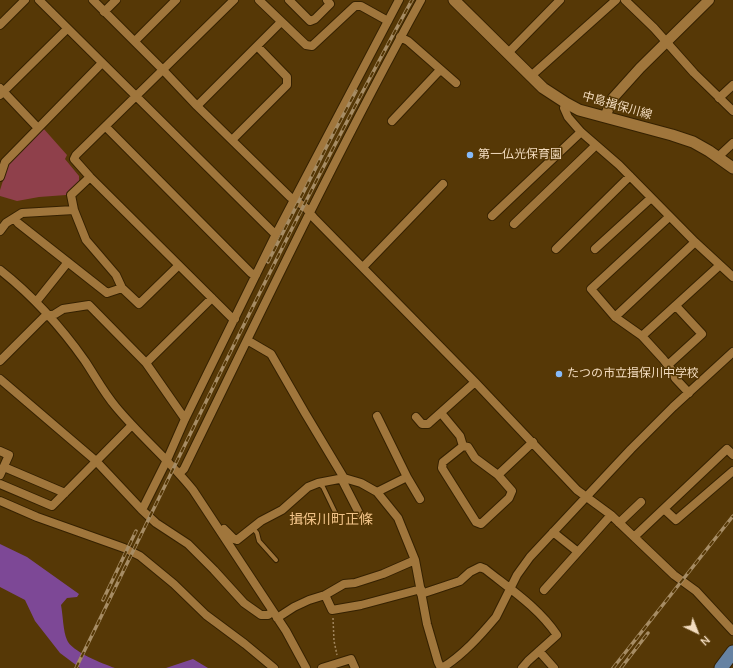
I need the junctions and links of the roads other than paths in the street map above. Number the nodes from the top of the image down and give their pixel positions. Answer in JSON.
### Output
{"nodes":[{"id":1,"x":25,"y":0,"type":"edge"},
{"id":2,"x":39,"y":0,"type":"edge"},
{"id":3,"x":93,"y":0,"type":"edge"},
{"id":4,"x":116,"y":0,"type":"edge"},
{"id":5,"x":176,"y":0,"type":"edge"},
{"id":6,"x":234,"y":0,"type":"edge"},
{"id":7,"x":259,"y":0,"type":"edge"},
{"id":8,"x":289,"y":0,"type":"edge"},
{"id":9,"x":326,"y":0,"type":"edge"},
{"id":10,"x":399,"y":0,"type":"edge"},
{"id":11,"x":420,"y":0,"type":"edge"},
{"id":12,"x":454,"y":0,"type":"edge"},
{"id":13,"x":616,"y":0,"type":"edge"},
{"id":14,"x":625,"y":0,"type":"edge"},
{"id":15,"x":709,"y":0,"type":"edge"},
{"id":16,"x":555,"y":1,"type":"edge"},
{"id":17,"x":104,"y":12,"type":"junction"},
{"id":18,"x":388,"y":21,"type":"junction"},
{"id":19,"x":281,"y":22,"type":"junction"},
{"id":20,"x":0,"y":25,"type":"edge"},
{"id":21,"x":67,"y":29,"type":"junction"},
{"id":22,"x":400,"y":37,"type":"junction"},
{"id":23,"x":135,"y":41,"type":"junction"},
{"id":24,"x":667,"y":42,"type":"junction"},
{"id":25,"x":257,"y":46,"type":"junction"},
{"id":26,"x":508,"y":53,"type":"junction"},
{"id":27,"x":102,"y":63,"type":"junction"},
{"id":28,"x":163,"y":70,"type":"junction"},
{"id":29,"x":440,"y":70,"type":"junction"},
{"id":30,"x":531,"y":76,"type":"junction"},
{"id":31,"x":456,"y":83,"type":"dead end"},
{"id":32,"x":733,"y":85,"type":"edge"},
{"id":33,"x":1,"y":92,"type":"edge"},
{"id":34,"x":136,"y":96,"type":"junction"},
{"id":35,"x":719,"y":98,"type":"junction"},
{"id":36,"x":566,"y":103,"type":"junction"},
{"id":37,"x":197,"y":106,"type":"junction"},
{"id":38,"x":733,"y":111,"type":"edge"},
{"id":39,"x":605,"y":118,"type":"junction"},
{"id":40,"x":392,"y":121,"type":"dead end"},
{"id":41,"x":106,"y":127,"type":"junction"},
{"id":42,"x":38,"y":128,"type":"junction"},
{"id":43,"x":581,"y":132,"type":"junction"},
{"id":44,"x":232,"y":140,"type":"junction"},
{"id":45,"x":733,"y":143,"type":"edge"},
{"id":46,"x":595,"y":145,"type":"junction"},
{"id":47,"x":718,"y":157,"type":"junction"},
{"id":48,"x":733,"y":168,"type":"edge"},
{"id":49,"x":630,"y":176,"type":"junction"},
{"id":50,"x":0,"y":177,"type":"edge"},
{"id":51,"x":90,"y":177,"type":"junction"},
{"id":52,"x":443,"y":184,"type":"dead end"},
{"id":53,"x":651,"y":198,"type":"junction"},
{"id":54,"x":294,"y":200,"type":"junction"},
{"id":55,"x":74,"y":210,"type":"junction"},
{"id":56,"x":309,"y":212,"type":"junction"},
{"id":57,"x":492,"y":216,"type":"dead end"},
{"id":58,"x":669,"y":217,"type":"junction"},
{"id":59,"x":14,"y":218,"type":"junction"},
{"id":60,"x":514,"y":224,"type":"dead end"},
{"id":61,"x":0,"y":231,"type":"edge"},
{"id":62,"x":276,"y":234,"type":"junction"},
{"id":63,"x":695,"y":242,"type":"junction"},
{"id":64,"x":556,"y":249,"type":"dead end"},
{"id":65,"x":596,"y":249,"type":"dead end"},
{"id":66,"x":68,"y":262,"type":"junction"},
{"id":67,"x":720,"y":265,"type":"junction"},
{"id":68,"x":178,"y":266,"type":"junction"},
{"id":69,"x":363,"y":267,"type":"junction"},
{"id":70,"x":0,"y":270,"type":"edge"},
{"id":71,"x":256,"y":275,"type":"junction"},
{"id":72,"x":733,"y":277,"type":"edge"},
{"id":73,"x":122,"y":288,"type":"junction"},
{"id":74,"x":212,"y":298,"type":"junction"},
{"id":75,"x":36,"y":302,"type":"junction"},
{"id":76,"x":676,"y":306,"type":"junction"},
{"id":77,"x":49,"y":316,"type":"junction"},
{"id":78,"x":615,"y":317,"type":"junction"},
{"id":79,"x":235,"y":320,"type":"junction"},
{"id":80,"x":642,"y":336,"type":"junction"},
{"id":81,"x":247,"y":340,"type":"junction"},
{"id":82,"x":733,"y":352,"type":"edge"},
{"id":83,"x":0,"y":361,"type":"edge"},
{"id":84,"x":146,"y":363,"type":"junction"},
{"id":85,"x":668,"y":365,"type":"junction"},
{"id":86,"x":0,"y":379,"type":"edge"},
{"id":87,"x":475,"y":382,"type":"junction"},
{"id":88,"x":689,"y":393,"type":"junction"},
{"id":89,"x":441,"y":413,"type":"junction"},
{"id":90,"x":377,"y":416,"type":"dead end"},
{"id":91,"x":416,"y":417,"type":"dead end"},
{"id":92,"x":185,"y":419,"type":"junction"},
{"id":93,"x":132,"y":425,"type":"junction"},
{"id":94,"x":533,"y":442,"type":"junction"},
{"id":95,"x":463,"y":446,"type":"junction"},
{"id":96,"x":0,"y":451,"type":"edge"},
{"id":97,"x":733,"y":455,"type":"edge"},
{"id":98,"x":167,"y":460,"type":"junction"},
{"id":99,"x":96,"y":461,"type":"junction"},
{"id":100,"x":4,"y":467,"type":"junction"},
{"id":101,"x":733,"y":470,"type":"edge"},
{"id":102,"x":180,"y":473,"type":"junction"},
{"id":103,"x":498,"y":475,"type":"junction"},
{"id":104,"x":0,"y":476,"type":"edge"},
{"id":105,"x":407,"y":476,"type":"junction"},
{"id":106,"x":342,"y":478,"type":"junction"},
{"id":107,"x":318,"y":483,"type":"junction"},
{"id":108,"x":0,"y":484,"type":"edge"},
{"id":109,"x":377,"y":492,"type":"junction"},
{"id":110,"x":65,"y":493,"type":"junction"},
{"id":111,"x":585,"y":496,"type":"junction"},
{"id":112,"x":420,"y":499,"type":"dead end"},
{"id":113,"x":0,"y":501,"type":"edge"},
{"id":114,"x":641,"y":502,"type":"dead end"},
{"id":115,"x":664,"y":509,"type":"junction"},
{"id":116,"x":142,"y":510,"type":"junction"},
{"id":117,"x":359,"y":513,"type":"dead end"},
{"id":118,"x":336,"y":514,"type":"dead end"},
{"id":119,"x":611,"y":515,"type":"junction"},
{"id":120,"x":619,"y":523,"type":"junction"},
{"id":121,"x":218,"y":526,"type":"junction"},
{"id":122,"x":253,"y":528,"type":"junction"},
{"id":123,"x":553,"y":532,"type":"junction"},
{"id":124,"x":634,"y":537,"type":"junction"},
{"id":125,"x":578,"y":552,"type":"junction"},
{"id":126,"x":276,"y":560,"type":"dead end"},
{"id":127,"x":415,"y":560,"type":"junction"},
{"id":128,"x":509,"y":589,"type":"junction"},
{"id":129,"x":544,"y":590,"type":"dead end"},
{"id":130,"x":421,"y":591,"type":"junction"},
{"id":131,"x":325,"y":595,"type":"junction"},
{"id":132,"x":275,"y":615,"type":"junction"},
{"id":133,"x":733,"y":631,"type":"edge"},
{"id":134,"x":538,"y":651,"type":"junction"},
{"id":135,"x":733,"y":652,"type":"edge"},
{"id":136,"x":274,"y":668,"type":"edge"},
{"id":137,"x":306,"y":668,"type":"edge"},
{"id":138,"x":322,"y":668,"type":"edge"},
{"id":139,"x":355,"y":668,"type":"edge"},
{"id":140,"x":442,"y":668,"type":"edge"},
{"id":141,"x":522,"y":668,"type":"edge"},
{"id":142,"x":554,"y":668,"type":"edge"},
{"id":143,"x":721,"y":668,"type":"edge"}],
"edges":[{"from":1,"to":20,"type":"street"},
{"from":2,"to":21,"type":"street"},
{"from":3,"to":17,"type":"street"},
{"from":4,"to":17,"type":"street"},
{"from":5,"to":23,"type":"street"},
{"from":6,"to":28,"type":"street"},
{"from":7,"to":19,"type":"street"},
{"from":8,"to":9,"type":"street"},
{"from":10,"to":18,"type":"street"},
{"from":11,"to":22,"type":"street"},
{"from":12,"to":26,"type":"main road","name":"中島揖保川線"},
{"from":13,"to":30,"type":"street"},
{"from":14,"to":24,"type":"street"},
{"from":15,"to":24,"type":"street"},
{"from":16,"to":26,"type":"street"},
{"from":17,"to":23,"type":"street"},
{"from":18,"to":19,"type":"street"},
{"from":18,"to":54,"type":"street"},
{"from":19,"to":25,"type":"street"},
{"from":21,"to":27,"type":"street"},
{"from":21,"to":33,"type":"street"},
{"from":22,"to":29,"type":"street"},
{"from":22,"to":56,"type":"street"},
{"from":23,"to":28,"type":"street"},
{"from":24,"to":35,"type":"street"},
{"from":24,"to":39,"type":"street"},
{"from":25,"to":37,"type":"street"},
{"from":25,"to":44,"type":"street"},
{"from":26,"to":30,"type":"main road","name":"中島揖保川線"},
{"from":27,"to":34,"type":"street"},
{"from":27,"to":42,"type":"street"},
{"from":28,"to":34,"type":"street"},
{"from":28,"to":37,"type":"street"},
{"from":29,"to":31,"type":"street"},
{"from":29,"to":40,"type":"street"},
{"from":30,"to":36,"type":"main road","name":"中島揖保川線"},
{"from":32,"to":35,"type":"street"},
{"from":33,"to":42,"type":"street"},
{"from":34,"to":41,"type":"street"},
{"from":34,"to":62,"type":"street"},
{"from":35,"to":38,"type":"street"},
{"from":36,"to":39,"type":"main road","name":"中島揖保川線"},
{"from":36,"to":43,"type":"street"},
{"from":37,"to":44,"type":"street"},
{"from":39,"to":47,"type":"main road","name":"中島揖保川線"},
{"from":41,"to":51,"type":"street"},
{"from":41,"to":71,"type":"street"},
{"from":42,"to":50,"type":"street"},
{"from":43,"to":46,"type":"street"},
{"from":43,"to":57,"type":"street"},
{"from":44,"to":54,"type":"street"},
{"from":45,"to":47,"type":"street"},
{"from":46,"to":49,"type":"street"},
{"from":46,"to":60,"type":"street"},
{"from":47,"to":48,"type":"main road","name":"中島揖保川線"},
{"from":49,"to":53,"type":"street"},
{"from":49,"to":64,"type":"street"},
{"from":51,"to":55,"type":"street"},
{"from":51,"to":68,"type":"street"},
{"from":52,"to":69,"type":"street"},
{"from":53,"to":58,"type":"street"},
{"from":53,"to":65,"type":"street"},
{"from":54,"to":56,"type":"street"},
{"from":54,"to":62,"type":"street"},
{"from":55,"to":59,"type":"street"},
{"from":55,"to":73,"type":"street"},
{"from":56,"to":69,"type":"street"},
{"from":56,"to":81,"type":"street"},
{"from":58,"to":63,"type":"street"},
{"from":58,"to":78,"type":"street"},
{"from":59,"to":61,"type":"street"},
{"from":59,"to":66,"type":"street"},
{"from":62,"to":71,"type":"street"},
{"from":63,"to":67,"type":"street"},
{"from":63,"to":78,"type":"street"},
{"from":66,"to":73,"type":"street"},
{"from":66,"to":75,"type":"street"},
{"from":67,"to":72,"type":"street"},
{"from":67,"to":76,"type":"street"},
{"from":68,"to":73,"type":"street"},
{"from":68,"to":74,"type":"street"},
{"from":69,"to":87,"type":"street"},
{"from":70,"to":75,"type":"street"},
{"from":71,"to":79,"type":"street"},
{"from":74,"to":79,"type":"street"},
{"from":74,"to":84,"type":"street"},
{"from":75,"to":77,"type":"street"},
{"from":76,"to":80,"type":"street"},
{"from":76,"to":85,"type":"street"},
{"from":77,"to":83,"type":"street"},
{"from":77,"to":84,"type":"street"},
{"from":77,"to":93,"type":"street"},
{"from":78,"to":80,"type":"street"},
{"from":79,"to":92,"type":"street"},
{"from":80,"to":85,"type":"street"},
{"from":81,"to":102,"type":"street"},
{"from":81,"to":106,"type":"street"},
{"from":82,"to":88,"type":"street"},
{"from":84,"to":92,"type":"street"},
{"from":85,"to":88,"type":"street"},
{"from":86,"to":99,"type":"street"},
{"from":87,"to":89,"type":"street"},
{"from":87,"to":94,"type":"street"},
{"from":88,"to":111,"type":"street"},
{"from":89,"to":91,"type":"street"},
{"from":89,"to":95,"type":"street"},
{"from":90,"to":105,"type":"street"},
{"from":92,"to":98,"type":"street"},
{"from":93,"to":98,"type":"street"},
{"from":93,"to":99,"type":"street"},
{"from":94,"to":103,"type":"street"},
{"from":94,"to":111,"type":"street"},
{"from":95,"to":103,"type":"street"},
{"from":95,"to":103,"type":"street"},
{"from":96,"to":100,"type":"street"},
{"from":97,"to":115,"type":"street"},
{"from":98,"to":102,"type":"street"},
{"from":98,"to":116,"type":"street"},
{"from":99,"to":110,"type":"street"},
{"from":99,"to":116,"type":"street"},
{"from":100,"to":104,"type":"street"},
{"from":100,"to":110,"type":"street"},
{"from":101,"to":115,"type":"street"},
{"from":102,"to":121,"type":"street"},
{"from":105,"to":109,"type":"street"},
{"from":105,"to":112,"type":"street"},
{"from":106,"to":107,"type":"street"},
{"from":106,"to":109,"type":"street"},
{"from":106,"to":117,"type":"street"},
{"from":107,"to":118,"type":"lane"},
{"from":107,"to":122,"type":"street"},
{"from":108,"to":110,"type":"street"},
{"from":109,"to":127,"type":"street"},
{"from":111,"to":119,"type":"street"},
{"from":111,"to":123,"type":"street"},
{"from":113,"to":136,"type":"street"},
{"from":114,"to":120,"type":"street"},
{"from":115,"to":124,"type":"street"},
{"from":116,"to":132,"type":"street"},
{"from":119,"to":120,"type":"street"},
{"from":119,"to":125,"type":"street"},
{"from":120,"to":124,"type":"street"},
{"from":121,"to":122,"type":"street"},
{"from":121,"to":132,"type":"street"},
{"from":122,"to":126,"type":"lane"},
{"from":123,"to":125,"type":"street"},
{"from":123,"to":128,"type":"street"},
{"from":124,"to":133,"type":"street"},
{"from":125,"to":129,"type":"street"},
{"from":127,"to":130,"type":"street"},
{"from":127,"to":131,"type":"street"},
{"from":128,"to":130,"type":"street"},
{"from":128,"to":134,"type":"street"},
{"from":128,"to":140,"type":"street"},
{"from":130,"to":131,"type":"street"},
{"from":130,"to":140,"type":"street"},
{"from":131,"to":132,"type":"street"},
{"from":132,"to":137,"type":"street"},
{"from":134,"to":141,"type":"street"},
{"from":134,"to":142,"type":"street"},
{"from":135,"to":143,"type":"highway"},
{"from":138,"to":139,"type":"street"}]}
